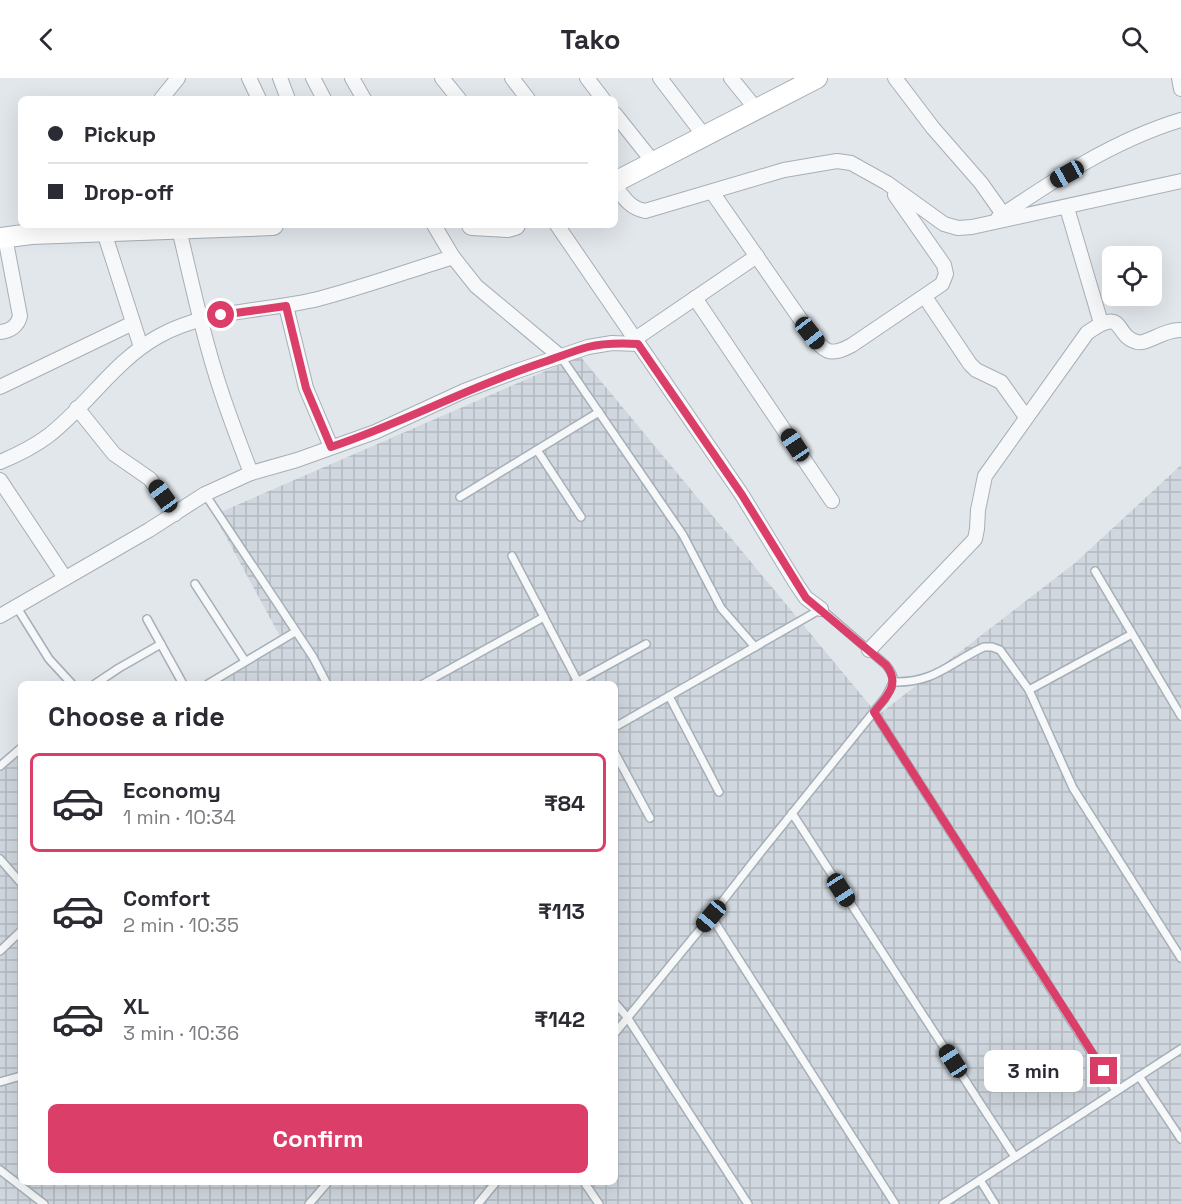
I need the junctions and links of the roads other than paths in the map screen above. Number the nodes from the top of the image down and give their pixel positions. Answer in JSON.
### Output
{"nodes":[{"id":1,"x":177,"y":78,"type":"edge"},
{"id":2,"x":249,"y":78,"type":"edge"},
{"id":3,"x":280,"y":78,"type":"edge"},
{"id":4,"x":313,"y":78,"type":"edge"},
{"id":5,"x":352,"y":78,"type":"edge"},
{"id":6,"x":512,"y":78,"type":"edge"},
{"id":7,"x":587,"y":78,"type":"edge"},
{"id":8,"x":660,"y":78,"type":"edge"},
{"id":9,"x":731,"y":78,"type":"edge"},
{"id":10,"x":815,"y":78,"type":"edge"},
{"id":11,"x":895,"y":78,"type":"edge"},
{"id":12,"x":1179,"y":78,"type":"edge"},
{"id":13,"x":450,"y":81,"type":"edge"},
{"id":14,"x":1181,"y":88,"type":"edge"},
{"id":15,"x":163,"y":96,"type":"edge"},
{"id":16,"x":258,"y":96,"type":"edge"},
{"id":17,"x":287,"y":96,"type":"edge"},
{"id":18,"x":322,"y":96,"type":"edge"},
{"id":19,"x":362,"y":96,"type":"edge"},
{"id":20,"x":458,"y":96,"type":"edge"},
{"id":21,"x":526,"y":96,"type":"edge"},
{"id":22,"x":601,"y":96,"type":"edge"},
{"id":23,"x":757,"y":110,"type":"junction"},
{"id":24,"x":618,"y":118,"type":"edge"},
{"id":25,"x":1181,"y":120,"type":"edge"},
{"id":26,"x":705,"y":137,"type":"junction"},
{"id":27,"x":654,"y":163,"type":"junction"},
{"id":28,"x":1181,"y":181,"type":"edge"},
{"id":29,"x":618,"y":182,"type":"edge"},
{"id":30,"x":887,"y":183,"type":"junction"},
{"id":31,"x":618,"y":188,"type":"edge"},
{"id":32,"x":712,"y":192,"type":"junction"},
{"id":33,"x":1067,"y":208,"type":"junction"},
{"id":34,"x":998,"y":218,"type":"junction"},
{"id":35,"x":169,"y":228,"type":"edge"},
{"id":36,"x":436,"y":228,"type":"edge"},
{"id":37,"x":559,"y":228,"type":"edge"},
{"id":38,"x":104,"y":232,"type":"junction"},
{"id":39,"x":3,"y":238,"type":"edge"},
{"id":40,"x":756,"y":255,"type":"junction"},
{"id":41,"x":453,"y":257,"type":"junction"},
{"id":42,"x":925,"y":297,"type":"junction"},
{"id":43,"x":695,"y":298,"type":"junction"},
{"id":44,"x":286,"y":306,"type":"junction"},
{"id":45,"x":200,"y":318,"type":"junction"},
{"id":46,"x":133,"y":323,"type":"junction"},
{"id":47,"x":1101,"y":323,"type":"junction"},
{"id":48,"x":1181,"y":330,"type":"edge"},
{"id":49,"x":0,"y":332,"type":"edge"},
{"id":50,"x":636,"y":341,"type":"junction"},
{"id":51,"x":141,"y":347,"type":"junction"},
{"id":52,"x":561,"y":357,"type":"junction"},
{"id":53,"x":0,"y":387,"type":"edge"},
{"id":54,"x":77,"y":408,"type":"junction"},
{"id":55,"x":599,"y":412,"type":"junction"},
{"id":56,"x":1026,"y":417,"type":"junction"},
{"id":57,"x":331,"y":447,"type":"junction"},
{"id":58,"x":537,"y":450,"type":"junction"},
{"id":59,"x":0,"y":462,"type":"edge"},
{"id":60,"x":251,"y":473,"type":"junction"},
{"id":61,"x":0,"y":480,"type":"edge"},
{"id":62,"x":205,"y":494,"type":"junction"},
{"id":63,"x":460,"y":497,"type":"dead end"},
{"id":64,"x":832,"y":501,"type":"dead end"},
{"id":65,"x":175,"y":514,"type":"junction"},
{"id":66,"x":581,"y":517,"type":"dead end"},
{"id":67,"x":512,"y":556,"type":"dead end"},
{"id":68,"x":1095,"y":571,"type":"dead end"},
{"id":69,"x":65,"y":578,"type":"junction"},
{"id":70,"x":195,"y":584,"type":"dead end"},
{"id":71,"x":16,"y":606,"type":"junction"},
{"id":72,"x":821,"y":609,"type":"junction"},
{"id":73,"x":0,"y":615,"type":"edge"},
{"id":74,"x":544,"y":617,"type":"junction"},
{"id":75,"x":147,"y":619,"type":"dead end"},
{"id":76,"x":295,"y":632,"type":"junction"},
{"id":77,"x":1132,"y":634,"type":"junction"},
{"id":78,"x":161,"y":644,"type":"junction"},
{"id":79,"x":646,"y":644,"type":"dead end"},
{"id":80,"x":755,"y":647,"type":"junction"},
{"id":81,"x":869,"y":650,"type":"junction"},
{"id":82,"x":245,"y":661,"type":"junction"},
{"id":83,"x":69,"y":681,"type":"edge"},
{"id":84,"x":100,"y":681,"type":"edge"},
{"id":85,"x":181,"y":681,"type":"edge"},
{"id":86,"x":213,"y":681,"type":"edge"},
{"id":87,"x":325,"y":681,"type":"edge"},
{"id":88,"x":428,"y":681,"type":"edge"},
{"id":89,"x":576,"y":681,"type":"edge"},
{"id":90,"x":581,"y":681,"type":"edge"},
{"id":91,"x":894,"y":682,"type":"junction"},
{"id":92,"x":1029,"y":690,"type":"junction"},
{"id":93,"x":669,"y":696,"type":"junction"},
{"id":94,"x":874,"y":712,"type":"junction"},
{"id":95,"x":1181,"y":716,"type":"edge"},
{"id":96,"x":618,"y":725,"type":"edge"},
{"id":97,"x":18,"y":751,"type":"edge"},
{"id":98,"x":618,"y":759,"type":"edge"},
{"id":99,"x":0,"y":766,"type":"edge"},
{"id":100,"x":719,"y":792,"type":"dead end"},
{"id":101,"x":792,"y":813,"type":"junction"},
{"id":102,"x":650,"y":818,"type":"dead end"},
{"id":103,"x":0,"y":859,"type":"edge"},
{"id":104,"x":18,"y":880,"type":"edge"},
{"id":105,"x":711,"y":916,"type":"junction"},
{"id":106,"x":18,"y":934,"type":"edge"},
{"id":107,"x":0,"y":951,"type":"edge"},
{"id":108,"x":1181,"y":958,"type":"edge"},
{"id":109,"x":618,"y":1006,"type":"edge"},
{"id":110,"x":627,"y":1017,"type":"junction"},
{"id":111,"x":618,"y":1029,"type":"edge"},
{"id":112,"x":1181,"y":1050,"type":"edge"},
{"id":113,"x":1139,"y":1076,"type":"junction"},
{"id":114,"x":18,"y":1077,"type":"edge"},
{"id":115,"x":0,"y":1082,"type":"edge"},
{"id":116,"x":1116,"y":1090,"type":"junction"},
{"id":117,"x":1181,"y":1140,"type":"edge"},
{"id":118,"x":1015,"y":1157,"type":"junction"},
{"id":119,"x":0,"y":1170,"type":"edge"},
{"id":120,"x":980,"y":1180,"type":"junction"},
{"id":121,"x":18,"y":1184,"type":"edge"},
{"id":122,"x":19,"y":1185,"type":"edge"},
{"id":123,"x":325,"y":1185,"type":"edge"},
{"id":124,"x":494,"y":1185,"type":"edge"},
{"id":125,"x":586,"y":1185,"type":"edge"},
{"id":126,"x":44,"y":1204,"type":"edge"},
{"id":127,"x":309,"y":1204,"type":"edge"},
{"id":128,"x":478,"y":1204,"type":"edge"},
{"id":129,"x":599,"y":1204,"type":"edge"},
{"id":130,"x":748,"y":1204,"type":"edge"},
{"id":131,"x":895,"y":1204,"type":"edge"},
{"id":132,"x":943,"y":1204,"type":"edge"},
{"id":133,"x":995,"y":1204,"type":"edge"}],
"edges":[{"from":1,"to":15,"type":"street"},
{"from":2,"to":16,"type":"street"},
{"from":3,"to":17,"type":"street"},
{"from":4,"to":18,"type":"street"},
{"from":5,"to":19,"type":"street"},
{"from":6,"to":21,"type":"street"},
{"from":7,"to":22,"type":"street"},
{"from":8,"to":26,"type":"street"},
{"from":9,"to":23,"type":"street"},
{"from":10,"to":23,"type":"street"},
{"from":11,"to":34,"type":"street"},
{"from":12,"to":14,"type":"street"},
{"from":13,"to":20,"type":"street"},
{"from":23,"to":26,"type":"street"},
{"from":24,"to":27,"type":"street"},
{"from":25,"to":34,"type":"street"},
{"from":26,"to":27,"type":"street"},
{"from":27,"to":29,"type":"street"},
{"from":28,"to":33,"type":"street"},
{"from":30,"to":32,"type":"street"},
{"from":30,"to":34,"type":"street"},
{"from":30,"to":42,"type":"street"},
{"from":31,"to":32,"type":"street"},
{"from":32,"to":40,"type":"street"},
{"from":33,"to":34,"type":"street"},
{"from":33,"to":47,"type":"street"},
{"from":35,"to":38,"type":"street"},
{"from":35,"to":45,"type":"street"},
{"from":36,"to":41,"type":"street"},
{"from":37,"to":50,"type":"street"},
{"from":38,"to":39,"type":"street"},
{"from":38,"to":46,"type":"street"},
{"from":39,"to":49,"type":"street"},
{"from":40,"to":42,"type":"street"},
{"from":40,"to":43,"type":"street"},
{"from":41,"to":44,"type":"street"},
{"from":41,"to":52,"type":"street"},
{"from":42,"to":56,"type":"street"},
{"from":43,"to":50,"type":"street"},
{"from":43,"to":64,"type":"street"},
{"from":44,"to":45,"type":"street"},
{"from":44,"to":57,"type":"street"},
{"from":45,"to":51,"type":"street"},
{"from":45,"to":60,"type":"street"},
{"from":46,"to":51,"type":"street"},
{"from":46,"to":53,"type":"street"},
{"from":47,"to":48,"type":"street"},
{"from":47,"to":56,"type":"street"},
{"from":50,"to":52,"type":"street"},
{"from":50,"to":72,"type":"street"},
{"from":51,"to":54,"type":"street"},
{"from":52,"to":55,"type":"lane"},
{"from":52,"to":57,"type":"street"},
{"from":54,"to":59,"type":"street"},
{"from":54,"to":65,"type":"street"},
{"from":55,"to":58,"type":"lane"},
{"from":55,"to":80,"type":"lane"},
{"from":56,"to":81,"type":"street"},
{"from":57,"to":60,"type":"street"},
{"from":58,"to":63,"type":"lane"},
{"from":58,"to":66,"type":"lane"},
{"from":60,"to":62,"type":"street"},
{"from":61,"to":69,"type":"street"},
{"from":62,"to":65,"type":"street"},
{"from":62,"to":76,"type":"lane"},
{"from":65,"to":69,"type":"street"},
{"from":67,"to":74,"type":"lane"},
{"from":68,"to":77,"type":"lane"},
{"from":69,"to":71,"type":"street"},
{"from":70,"to":82,"type":"lane"},
{"from":71,"to":73,"type":"street"},
{"from":71,"to":83,"type":"lane"},
{"from":72,"to":80,"type":"lane"},
{"from":72,"to":81,"type":"lane"},
{"from":74,"to":88,"type":"lane"},
{"from":74,"to":89,"type":"lane"},
{"from":75,"to":78,"type":"lane"},
{"from":76,"to":82,"type":"lane"},
{"from":76,"to":87,"type":"lane"},
{"from":77,"to":92,"type":"lane"},
{"from":77,"to":95,"type":"lane"},
{"from":78,"to":84,"type":"lane"},
{"from":78,"to":85,"type":"lane"},
{"from":79,"to":90,"type":"lane"},
{"from":80,"to":93,"type":"lane"},
{"from":81,"to":91,"type":"lane"},
{"from":82,"to":86,"type":"lane"},
{"from":91,"to":92,"type":"lane"},
{"from":91,"to":94,"type":"lane"},
{"from":92,"to":108,"type":"lane"},
{"from":93,"to":96,"type":"lane"},
{"from":93,"to":100,"type":"lane"},
{"from":94,"to":101,"type":"lane"},
{"from":94,"to":116,"type":"lane"},
{"from":97,"to":99,"type":"lane"},
{"from":98,"to":102,"type":"lane"},
{"from":101,"to":105,"type":"lane"},
{"from":101,"to":118,"type":"lane"},
{"from":103,"to":104,"type":"lane"},
{"from":105,"to":110,"type":"lane"},
{"from":105,"to":131,"type":"lane"},
{"from":106,"to":107,"type":"lane"},
{"from":109,"to":110,"type":"lane"},
{"from":110,"to":111,"type":"lane"},
{"from":110,"to":130,"type":"lane"},
{"from":112,"to":113,"type":"lane"},
{"from":113,"to":116,"type":"lane"},
{"from":113,"to":117,"type":"lane"},
{"from":114,"to":115,"type":"lane"},
{"from":116,"to":118,"type":"lane"},
{"from":118,"to":120,"type":"lane"},
{"from":119,"to":121,"type":"lane"},
{"from":120,"to":132,"type":"lane"},
{"from":120,"to":133,"type":"lane"},
{"from":122,"to":126,"type":"lane"},
{"from":123,"to":127,"type":"lane"},
{"from":124,"to":128,"type":"lane"},
{"from":125,"to":129,"type":"lane"}]}
